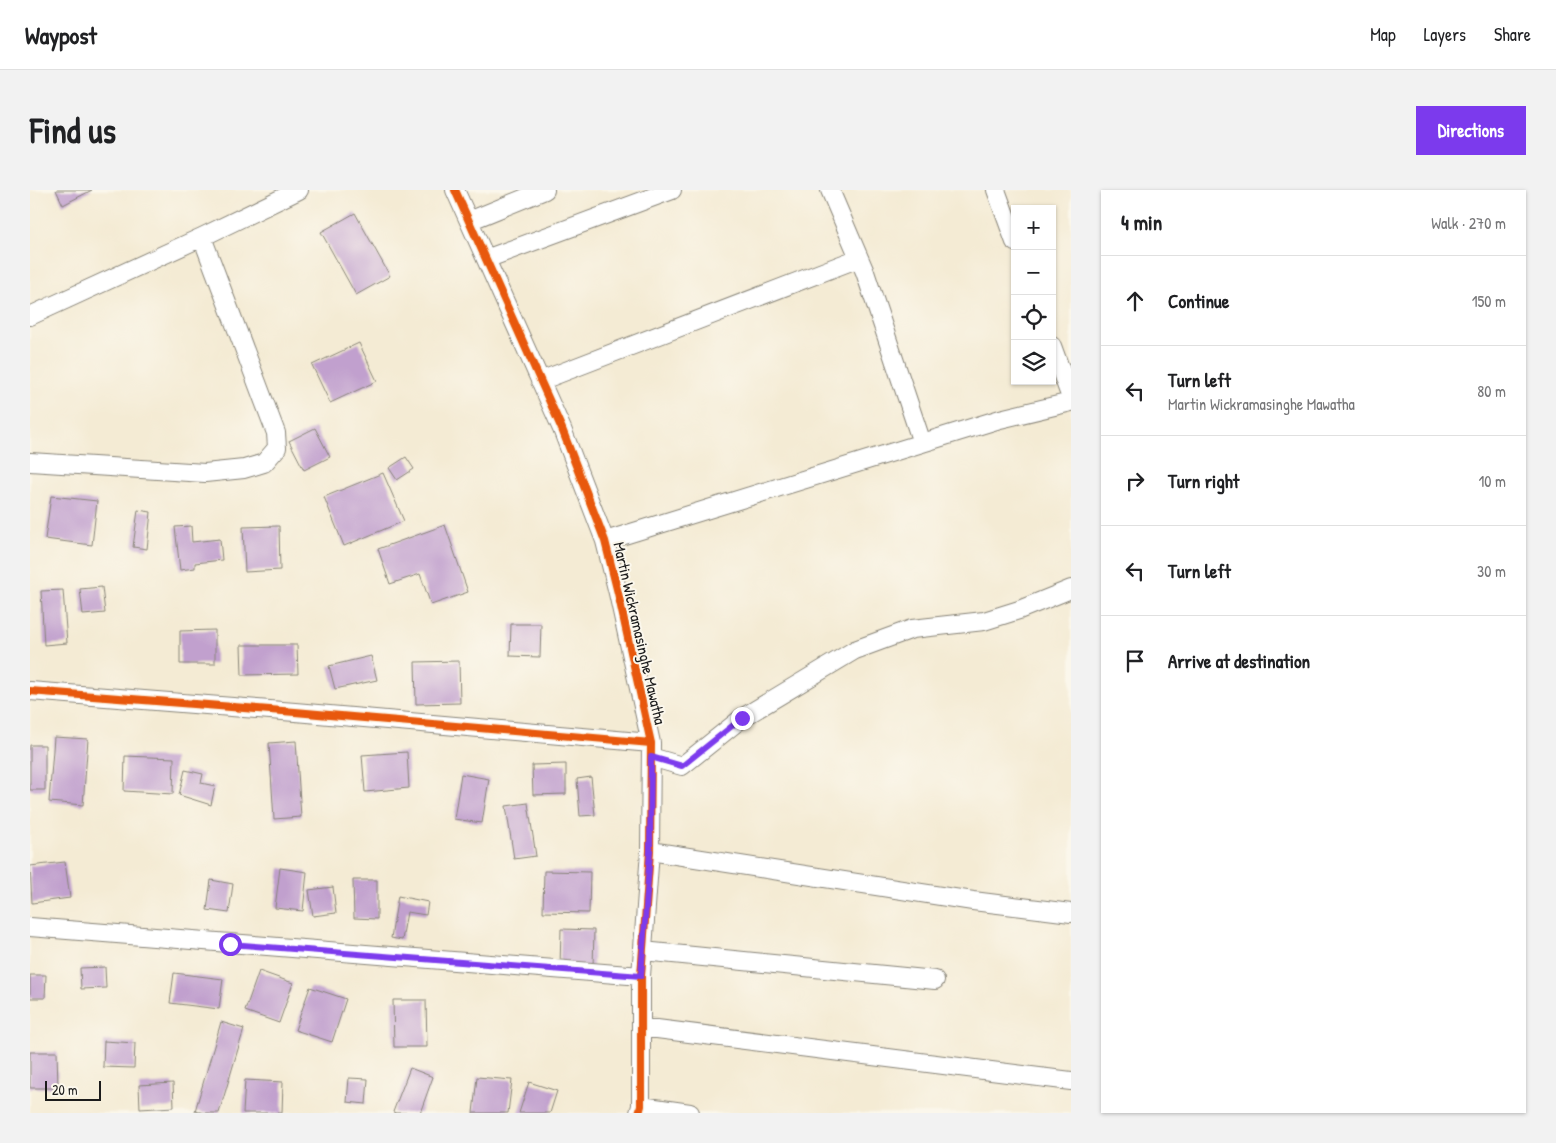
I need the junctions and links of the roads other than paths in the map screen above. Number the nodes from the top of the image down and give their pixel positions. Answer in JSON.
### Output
{"nodes":[{"id":1,"x":299,"y":190,"type":"edge"},
{"id":2,"x":455,"y":190,"type":"edge"},
{"id":3,"x":545,"y":190,"type":"edge"},
{"id":4,"x":672,"y":190,"type":"edge"},
{"id":5,"x":830,"y":190,"type":"edge"},
{"id":6,"x":996,"y":190,"type":"edge"},
{"id":7,"x":469,"y":221,"type":"junction"},
{"id":8,"x":1011,"y":231,"type":"edge"},
{"id":9,"x":202,"y":237,"type":"junction"},
{"id":10,"x":858,"y":258,"type":"junction"},
{"id":11,"x":486,"y":259,"type":"junction"},
{"id":12,"x":30,"y":316,"type":"edge"},
{"id":13,"x":1056,"y":357,"type":"edge"},
{"id":14,"x":540,"y":381,"type":"junction"},
{"id":15,"x":1071,"y":400,"type":"edge"},
{"id":16,"x":922,"y":443,"type":"junction"},
{"id":17,"x":30,"y":462,"type":"edge"},
{"id":18,"x":605,"y":541,"type":"junction"},
{"id":19,"x":1071,"y":589,"type":"edge"},
{"id":20,"x":30,"y":691,"type":"edge"},
{"id":21,"x":651,"y":750,"type":"junction"},
{"id":22,"x":650,"y":851,"type":"junction"},
{"id":23,"x":1071,"y":914,"type":"edge"},
{"id":24,"x":30,"y":927,"type":"edge"},
{"id":25,"x":643,"y":951,"type":"junction"},
{"id":26,"x":641,"y":976,"type":"junction"},
{"id":27,"x":935,"y":980,"type":"dead end"},
{"id":28,"x":641,"y":1027,"type":"junction"},
{"id":29,"x":1071,"y":1081,"type":"edge"},
{"id":30,"x":640,"y":1109,"type":"edge"},
{"id":31,"x":690,"y":1113,"type":"edge"}],
"edges":[{"from":1,"to":9,"type":"street"},
{"from":2,"to":7,"type":"street","name":"Martin Wickramasinghe Mawatha"},
{"from":3,"to":7,"type":"street"},
{"from":4,"to":11,"type":"street"},
{"from":5,"to":10,"type":"street"},
{"from":6,"to":8,"type":"street"},
{"from":7,"to":11,"type":"street","name":"Martin Wickramasinghe Mawatha"},
{"from":9,"to":12,"type":"street"},
{"from":9,"to":17,"type":"street"},
{"from":10,"to":14,"type":"street"},
{"from":10,"to":16,"type":"street"},
{"from":11,"to":14,"type":"street","name":"Martin Wickramasinghe Mawatha"},
{"from":13,"to":15,"type":"street"},
{"from":14,"to":18,"type":"street","name":"Martin Wickramasinghe Mawatha"},
{"from":15,"to":16,"type":"street"},
{"from":16,"to":18,"type":"street"},
{"from":18,"to":21,"type":"street","name":"Martin Wickramasinghe Mawatha"},
{"from":19,"to":21,"type":"street"},
{"from":20,"to":21,"type":"street"},
{"from":21,"to":22,"type":"street","name":"Martin Wickramasinghe Mawatha"},
{"from":22,"to":23,"type":"street"},
{"from":22,"to":25,"type":"street","name":"Martin Wickramasinghe Mawatha"},
{"from":24,"to":26,"type":"street"},
{"from":25,"to":26,"type":"street","name":"Martin Wickramasinghe Mawatha"},
{"from":25,"to":27,"type":"street"},
{"from":26,"to":28,"type":"street","name":"Martin Wickramasinghe Mawatha"},
{"from":28,"to":29,"type":"street"},
{"from":28,"to":30,"type":"street","name":"Martin Wickramasinghe Mawatha"},
{"from":30,"to":31,"type":"street"}]}
